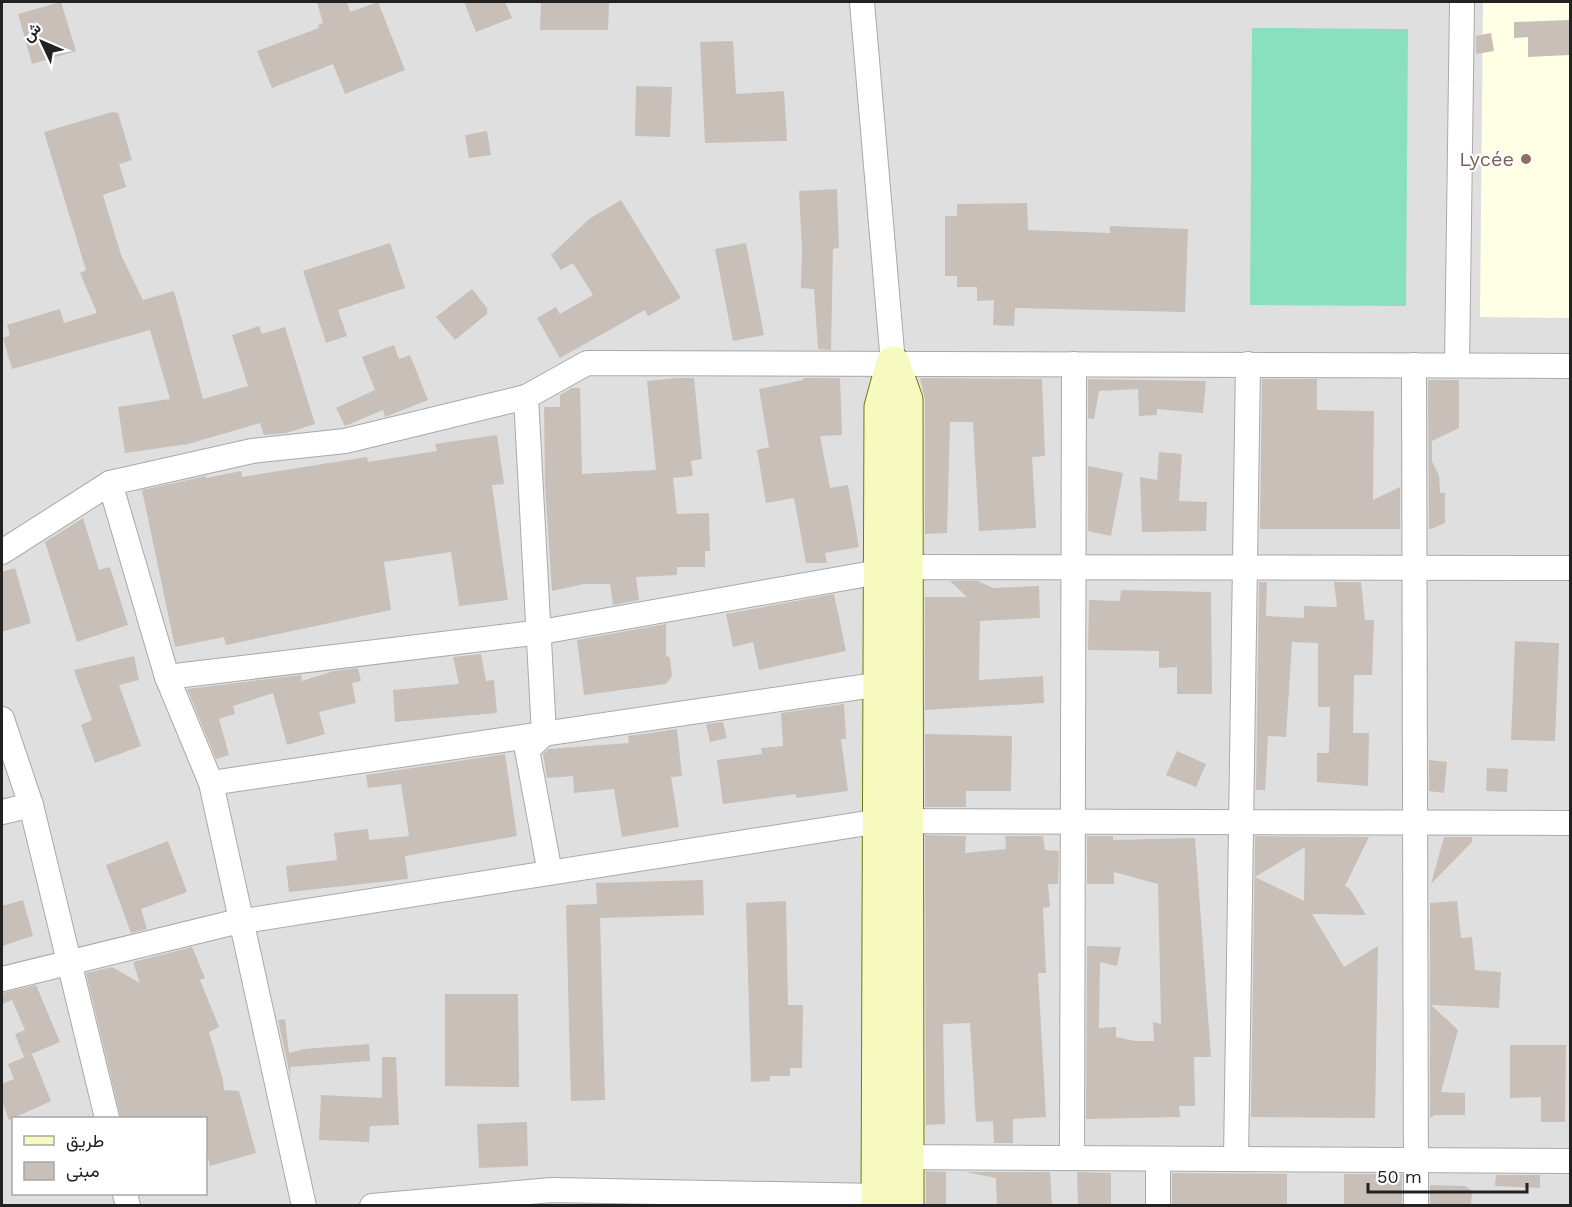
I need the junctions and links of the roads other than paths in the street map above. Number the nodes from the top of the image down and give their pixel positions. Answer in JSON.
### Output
{"nodes":[{"id":1,"x":862,"y":2,"type":"edge"},
{"id":2,"x":1462,"y":2,"type":"edge"},
{"id":3,"x":893,"y":363,"type":"junction"},
{"id":4,"x":1074,"y":364,"type":"junction"},
{"id":5,"x":1248,"y":364,"type":"junction"},
{"id":6,"x":1414,"y":365,"type":"junction"},
{"id":7,"x":1457,"y":365,"type":"junction"},
{"id":8,"x":1570,"y":366,"type":"edge"},
{"id":9,"x":526,"y":397,"type":"junction"},
{"id":10,"x":110,"y":483,"type":"junction"},
{"id":11,"x":2,"y":552,"type":"edge"},
{"id":12,"x":1074,"y":567,"type":"junction"},
{"id":13,"x":1245,"y":567,"type":"junction"},
{"id":14,"x":1414,"y":567,"type":"junction"},
{"id":15,"x":1570,"y":568,"type":"edge"},
{"id":16,"x":893,"y":569,"type":"junction"},
{"id":17,"x":541,"y":632,"type":"junction"},
{"id":18,"x":167,"y":677,"type":"junction"},
{"id":19,"x":893,"y":683,"type":"junction"},
{"id":20,"x":2,"y":719,"type":"edge"},
{"id":21,"x":544,"y":734,"type":"junction"},
{"id":22,"x":211,"y":783,"type":"junction"},
{"id":23,"x":31,"y":805,"type":"junction"},
{"id":24,"x":2,"y":812,"type":"edge"},
{"id":25,"x":893,"y":822,"type":"junction"},
{"id":26,"x":1073,"y":822,"type":"junction"},
{"id":27,"x":1241,"y":822,"type":"junction"},
{"id":28,"x":1415,"y":822,"type":"junction"},
{"id":29,"x":1570,"y":823,"type":"edge"},
{"id":30,"x":550,"y":873,"type":"junction"},
{"id":31,"x":242,"y":922,"type":"junction"},
{"id":32,"x":69,"y":963,"type":"junction"},
{"id":33,"x":2,"y":979,"type":"edge"},
{"id":34,"x":107,"y":1117,"type":"edge"},
{"id":35,"x":893,"y":1157,"type":"junction"},
{"id":36,"x":1072,"y":1158,"type":"junction"},
{"id":37,"x":1158,"y":1159,"type":"junction"},
{"id":38,"x":1236,"y":1159,"type":"junction"},
{"id":39,"x":1416,"y":1160,"type":"junction"},
{"id":40,"x":1570,"y":1161,"type":"edge"},
{"id":41,"x":552,"y":1198,"type":"edge"},
{"id":42,"x":888,"y":1202,"type":"edge"},
{"id":43,"x":304,"y":1206,"type":"edge"},
{"id":44,"x":372,"y":1206,"type":"edge"},
{"id":45,"x":1158,"y":1206,"type":"edge"},
{"id":46,"x":1416,"y":1206,"type":"edge"}],
"edges":[{"from":1,"to":3,"type":"street"},
{"from":2,"to":7,"type":"street"},
{"from":3,"to":4,"type":"street"},
{"from":3,"to":9,"type":"street"},
{"from":3,"to":16,"type":"main road"},
{"from":4,"to":5,"type":"street"},
{"from":4,"to":12,"type":"street"},
{"from":5,"to":6,"type":"street"},
{"from":5,"to":13,"type":"street"},
{"from":6,"to":7,"type":"street"},
{"from":6,"to":14,"type":"street"},
{"from":7,"to":8,"type":"street"},
{"from":9,"to":10,"type":"street"},
{"from":9,"to":17,"type":"street"},
{"from":10,"to":11,"type":"street"},
{"from":10,"to":18,"type":"street"},
{"from":12,"to":13,"type":"street"},
{"from":12,"to":16,"type":"street"},
{"from":12,"to":26,"type":"street"},
{"from":13,"to":14,"type":"street"},
{"from":13,"to":27,"type":"street"},
{"from":14,"to":15,"type":"street"},
{"from":14,"to":28,"type":"street"},
{"from":16,"to":17,"type":"street"},
{"from":16,"to":19,"type":"main road"},
{"from":17,"to":18,"type":"street"},
{"from":17,"to":21,"type":"street"},
{"from":18,"to":22,"type":"street"},
{"from":19,"to":21,"type":"street"},
{"from":19,"to":25,"type":"main road"},
{"from":20,"to":23,"type":"street"},
{"from":21,"to":22,"type":"street"},
{"from":21,"to":30,"type":"street"},
{"from":22,"to":31,"type":"street"},
{"from":23,"to":24,"type":"street"},
{"from":23,"to":32,"type":"street"},
{"from":25,"to":26,"type":"street"},
{"from":25,"to":30,"type":"street"},
{"from":25,"to":35,"type":"main road"},
{"from":26,"to":27,"type":"street"},
{"from":26,"to":36,"type":"street"},
{"from":27,"to":28,"type":"street"},
{"from":27,"to":38,"type":"street"},
{"from":28,"to":29,"type":"street"},
{"from":28,"to":39,"type":"street"},
{"from":30,"to":31,"type":"street"},
{"from":31,"to":32,"type":"street"},
{"from":31,"to":43,"type":"street"},
{"from":32,"to":33,"type":"street"},
{"from":32,"to":34,"type":"street"},
{"from":35,"to":36,"type":"street"},
{"from":35,"to":42,"type":"main road"},
{"from":36,"to":37,"type":"street"},
{"from":37,"to":38,"type":"street"},
{"from":37,"to":45,"type":"street"},
{"from":38,"to":39,"type":"street"},
{"from":39,"to":40,"type":"street"},
{"from":39,"to":46,"type":"street"},
{"from":41,"to":42,"type":"street"},
{"from":41,"to":44,"type":"street"}]}
